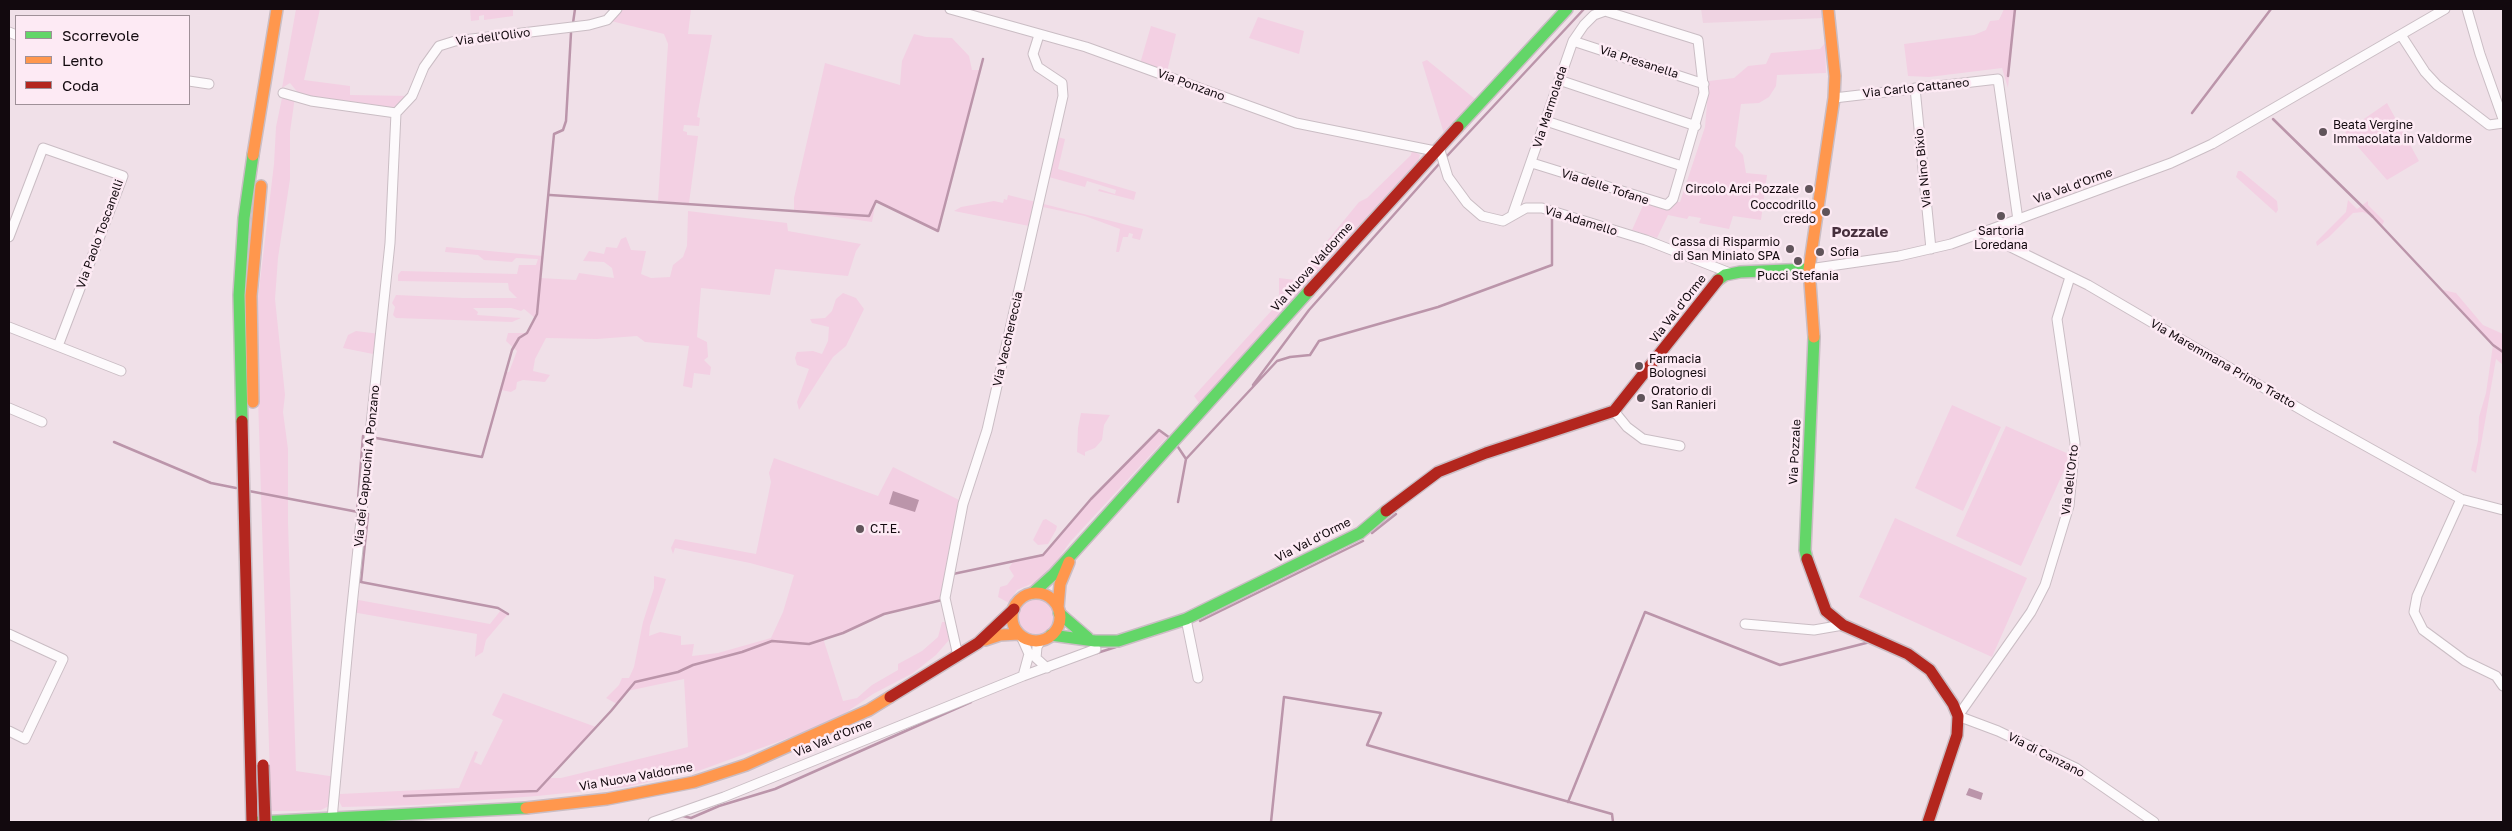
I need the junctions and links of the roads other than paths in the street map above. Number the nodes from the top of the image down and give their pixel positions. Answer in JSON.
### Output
{"nodes":[{"id":1,"x":277,"y":9,"type":"edge"},
{"id":2,"x":289,"y":9,"type":"edge"},
{"id":3,"x":617,"y":9,"type":"edge"},
{"id":4,"x":950,"y":9,"type":"edge"},
{"id":5,"x":1567,"y":9,"type":"edge"},
{"id":6,"x":1828,"y":9,"type":"edge"},
{"id":7,"x":2445,"y":9,"type":"edge"},
{"id":8,"x":2467,"y":9,"type":"edge"},
{"id":9,"x":1039,"y":35,"type":"junction"},
{"id":10,"x":2402,"y":35,"type":"junction"},
{"id":11,"x":1573,"y":41,"type":"junction"},
{"id":12,"x":1559,"y":80,"type":"junction"},
{"id":13,"x":190,"y":81,"type":"edge"},
{"id":14,"x":208,"y":84,"type":"dead end"},
{"id":15,"x":1704,"y":84,"type":"junction"},
{"id":16,"x":1915,"y":88,"type":"junction"},
{"id":17,"x":283,"y":93,"type":"dead end"},
{"id":18,"x":1834,"y":98,"type":"junction"},
{"id":19,"x":396,"y":113,"type":"junction"},
{"id":20,"x":2503,"y":119,"type":"edge"},
{"id":21,"x":1546,"y":121,"type":"junction"},
{"id":22,"x":2503,"y":123,"type":"edge"},
{"id":23,"x":1696,"y":126,"type":"junction"},
{"id":24,"x":1437,"y":149,"type":"junction"},
{"id":25,"x":1532,"y":163,"type":"junction"},
{"id":26,"x":1682,"y":166,"type":"junction"},
{"id":27,"x":1507,"y":218,"type":"junction"},
{"id":28,"x":2018,"y":220,"type":"junction"},
{"id":29,"x":1982,"y":233,"type":"junction"},
{"id":30,"x":9,"y":237,"type":"edge"},
{"id":31,"x":1931,"y":249,"type":"junction"},
{"id":32,"x":1809,"y":269,"type":"junction"},
{"id":33,"x":1730,"y":273,"type":"junction"},
{"id":34,"x":2070,"y":277,"type":"junction"},
{"id":35,"x":9,"y":327,"type":"edge"},
{"id":36,"x":58,"y":346,"type":"junction"},
{"id":37,"x":121,"y":371,"type":"dead end"},
{"id":38,"x":9,"y":408,"type":"edge"},
{"id":39,"x":1614,"y":411,"type":"junction"},
{"id":40,"x":42,"y":422,"type":"dead end"},
{"id":41,"x":1680,"y":446,"type":"dead end"},
{"id":42,"x":2461,"y":499,"type":"junction"},
{"id":43,"x":2503,"y":510,"type":"edge"},
{"id":44,"x":1079,"y":546,"type":"junction"},
{"id":45,"x":1033,"y":593,"type":"junction"},
{"id":46,"x":1014,"y":609,"type":"junction"},
{"id":47,"x":1059,"y":610,"type":"junction"},
{"id":48,"x":1186,"y":619,"type":"junction"},
{"id":49,"x":1745,"y":624,"type":"dead end"},
{"id":50,"x":1843,"y":625,"type":"junction"},
{"id":51,"x":9,"y":634,"type":"edge"},
{"id":52,"x":1020,"y":635,"type":"junction"},
{"id":53,"x":259,"y":636,"type":"dead end"},
{"id":54,"x":1046,"y":638,"type":"junction"},
{"id":55,"x":978,"y":643,"type":"junction"},
{"id":56,"x":1096,"y":645,"type":"junction"},
{"id":57,"x":958,"y":656,"type":"junction"},
{"id":58,"x":1046,"y":668,"type":"junction"},
{"id":59,"x":1023,"y":676,"type":"junction"},
{"id":60,"x":1198,"y":678,"type":"dead end"},
{"id":61,"x":2503,"y":686,"type":"edge"},
{"id":62,"x":1958,"y":716,"type":"junction"},
{"id":63,"x":9,"y":731,"type":"edge"},
{"id":64,"x":263,"y":760,"type":"dead end"},
{"id":65,"x":499,"y":817,"type":"edge"},
{"id":66,"x":332,"y":818,"type":"junction"},
{"id":67,"x":292,"y":821,"type":"edge"},
{"id":68,"x":252,"y":822,"type":"edge"},
{"id":69,"x":258,"y":822,"type":"edge"},
{"id":70,"x":265,"y":822,"type":"edge"},
{"id":71,"x":653,"y":822,"type":"edge"},
{"id":72,"x":1928,"y":822,"type":"edge"},
{"id":73,"x":2154,"y":822,"type":"edge"}],
"edges":[{"from":1,"to":68,"type":"main road"},
{"from":2,"to":53,"type":"main road"},
{"from":3,"to":19,"type":"street","name":"Via dell'Olivo"},
{"from":4,"to":9,"type":"street","name":"Via Ponzano"},
{"from":5,"to":24,"type":"main road","name":"Via Nuova Valdorme"},
{"from":6,"to":18,"type":"main road","name":"Via Pozzale"},
{"from":7,"to":10,"type":"street","name":"Via Val d'Orme"},
{"from":8,"to":20,"type":"street"},
{"from":9,"to":24,"type":"street","name":"Via Ponzano"},
{"from":9,"to":57,"type":"street","name":"Via Vacchereccia"},
{"from":10,"to":22,"type":"street"},
{"from":10,"to":28,"type":"street","name":"Via Val d'Orme"},
{"from":11,"to":12,"type":"street","name":"Via Marmolada"},
{"from":11,"to":15,"type":"street","name":"Via Presanella"},
{"from":11,"to":15,"type":"street","name":"Via Marmolada"},
{"from":12,"to":21,"type":"street","name":"Via Marmolada"},
{"from":12,"to":23,"type":"street"},
{"from":13,"to":14,"type":"street"},
{"from":15,"to":23,"type":"street"},
{"from":16,"to":18,"type":"street","name":"Via Carlo Cattaneo"},
{"from":16,"to":28,"type":"street","name":"Via Carlo Cattaneo"},
{"from":16,"to":31,"type":"street","name":"Via Nino Bixio"},
{"from":17,"to":19,"type":"street"},
{"from":18,"to":32,"type":"main road","name":"Via Pozzale"},
{"from":19,"to":66,"type":"street","name":"Via dei Cappucini A Ponzano"},
{"from":21,"to":25,"type":"street","name":"Via Marmolada"},
{"from":21,"to":26,"type":"street"},
{"from":23,"to":26,"type":"street","name":"Via delle Tofane"},
{"from":24,"to":27,"type":"street"},
{"from":24,"to":44,"type":"main road","name":"Via Nuova Valdorme"},
{"from":25,"to":26,"type":"street","name":"Via delle Tofane"},
{"from":25,"to":27,"type":"street","name":"Via Marmolada"},
{"from":27,"to":33,"type":"street","name":"Via Adamello"},
{"from":28,"to":29,"type":"street","name":"Via Val d'Orme"},
{"from":29,"to":31,"type":"street","name":"Via Val d'Orme"},
{"from":29,"to":34,"type":"street","name":"Via Maremmana Primo Tratto"},
{"from":30,"to":36,"type":"street","name":"Via Paolo Toscanelli"},
{"from":31,"to":32,"type":"street","name":"Via Val d'Orme"},
{"from":32,"to":33,"type":"main road","name":"Via Val d'Orme"},
{"from":32,"to":50,"type":"main road","name":"Via Pozzale"},
{"from":33,"to":39,"type":"main road","name":"Via Val d'Orme"},
{"from":34,"to":42,"type":"street","name":"Via Maremmana Primo Tratto"},
{"from":34,"to":62,"type":"street","name":"Via dell'Orto"},
{"from":35,"to":36,"type":"street"},
{"from":36,"to":37,"type":"street"},
{"from":38,"to":40,"type":"street"},
{"from":39,"to":41,"type":"street"},
{"from":39,"to":48,"type":"main road","name":"Via Val d'Orme"},
{"from":42,"to":43,"type":"street","name":"Via Maremmana Primo Tratto"},
{"from":42,"to":61,"type":"street"},
{"from":44,"to":45,"type":"main road","name":"Via Nuova Valdorme"},
{"from":44,"to":47,"type":"main road","name":"Via Nuova Valdorme"},
{"from":45,"to":46,"type":"main road","name":"Via Nuova Valdorme"},
{"from":45,"to":47,"type":"main road"},
{"from":46,"to":52,"type":"main road"},
{"from":46,"to":55,"type":"main road","name":"Via Nuova Valdorme"},
{"from":47,"to":54,"type":"main road","name":"Via Nuova Valdorme"},
{"from":47,"to":56,"type":"main road"},
{"from":48,"to":56,"type":"main road","name":"Via Val d'Orme"},
{"from":48,"to":60,"type":"street"},
{"from":49,"to":50,"type":"street"},
{"from":50,"to":62,"type":"main road","name":"Via Pozzale"},
{"from":51,"to":63,"type":"street"},
{"from":52,"to":54,"type":"main road","name":"Via Nuova Valdorme"},
{"from":52,"to":55,"type":"main road","name":"Via Nuova Valdorme"},
{"from":52,"to":59,"type":"street"},
{"from":54,"to":56,"type":"main road","name":"Via Val d'Orme"},
{"from":54,"to":58,"type":"street"},
{"from":55,"to":57,"type":"main road","name":"Via Nuova Valdorme"},
{"from":56,"to":58,"type":"street","name":"Via Val d'Orme"},
{"from":57,"to":65,"type":"main road","name":"Via Nuova Valdorme"},
{"from":58,"to":59,"type":"street","name":"Via Val d'Orme"},
{"from":59,"to":71,"type":"street","name":"Via Val d'Orme"},
{"from":62,"to":72,"type":"main road"},
{"from":62,"to":73,"type":"street","name":"Via di Canzano"},
{"from":64,"to":70,"type":"main road","bridge":true},
{"from":65,"to":66,"type":"main road","name":"Via Nuova Valdorme"},
{"from":66,"to":67,"type":"main road","name":"Via Nuova Valdorme"},
{"from":67,"to":70,"type":"main road","name":"Via Nuova Valdorme"},
{"from":69,"to":70,"type":"main road","name":"Via Nuova Valdorme"}]}
